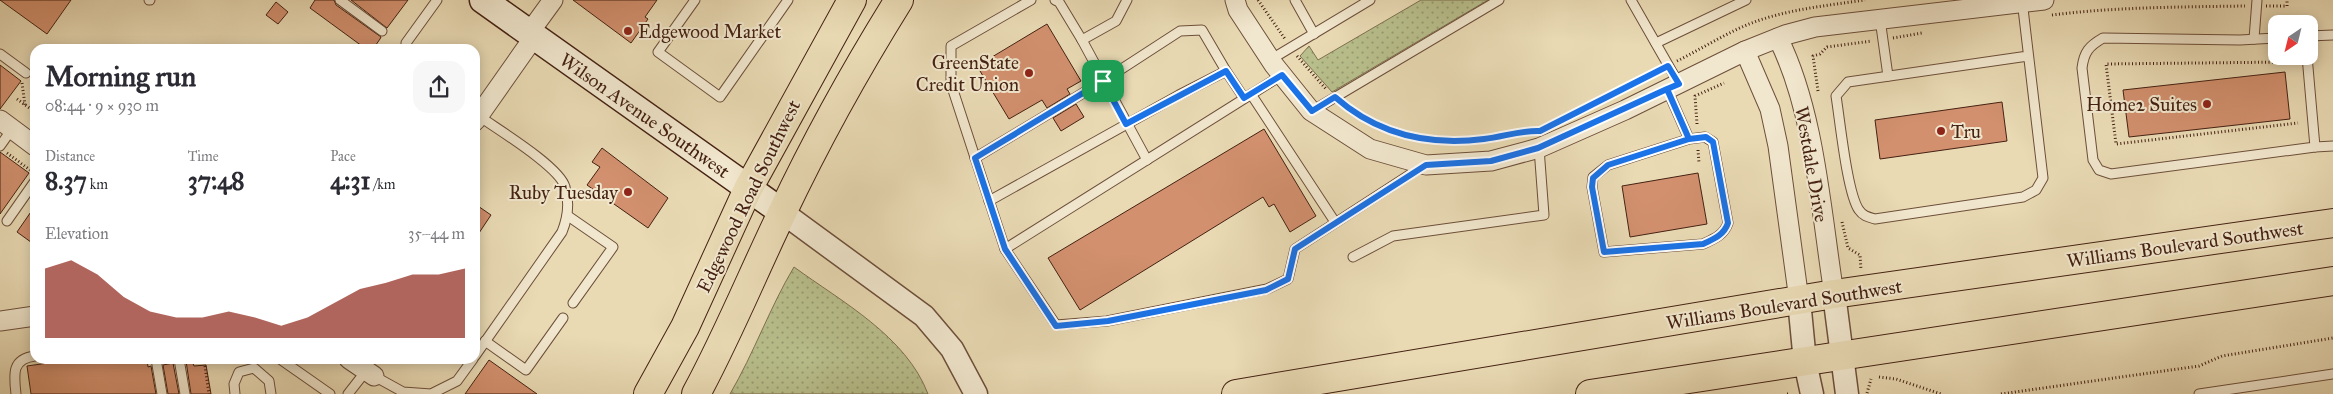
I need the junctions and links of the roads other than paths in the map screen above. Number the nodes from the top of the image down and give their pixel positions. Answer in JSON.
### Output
{"nodes":[{"id":1,"x":340,"y":0,"type":"edge"},
{"id":2,"x":437,"y":0,"type":"edge"},
{"id":3,"x":483,"y":0,"type":"edge"},
{"id":4,"x":552,"y":0,"type":"edge"},
{"id":5,"x":695,"y":0,"type":"edge"},
{"id":6,"x":788,"y":0,"type":"edge"},
{"id":7,"x":852,"y":0,"type":"edge"},
{"id":8,"x":899,"y":0,"type":"edge"},
{"id":9,"x":1031,"y":0,"type":"edge"},
{"id":10,"x":1055,"y":0,"type":"edge"},
{"id":11,"x":1127,"y":0,"type":"edge"},
{"id":12,"x":1235,"y":0,"type":"edge"},
{"id":13,"x":1295,"y":0,"type":"edge"},
{"id":14,"x":1370,"y":0,"type":"edge"},
{"id":15,"x":1499,"y":0,"type":"edge"},
{"id":16,"x":1631,"y":0,"type":"edge"},
{"id":17,"x":1746,"y":0,"type":"edge"},
{"id":18,"x":2044,"y":0,"type":"edge"},
{"id":19,"x":2257,"y":0,"type":"edge"},
{"id":20,"x":2022,"y":1,"type":"edge"},
{"id":21,"x":1880,"y":19,"type":"junction"},
{"id":22,"x":382,"y":31,"type":"dead end"},
{"id":23,"x":1314,"y":34,"type":"junction"},
{"id":24,"x":532,"y":35,"type":"junction"},
{"id":25,"x":2333,"y":35,"type":"edge"},
{"id":26,"x":2318,"y":36,"type":"edge"},
{"id":27,"x":1778,"y":38,"type":"junction"},
{"id":28,"x":2268,"y":38,"type":"edge"},
{"id":29,"x":2254,"y":39,"type":"junction"},
{"id":30,"x":1082,"y":40,"type":"junction"},
{"id":31,"x":406,"y":43,"type":"dead end"},
{"id":32,"x":1656,"y":43,"type":"junction"},
{"id":33,"x":1745,"y":51,"type":"junction"},
{"id":34,"x":0,"y":54,"type":"edge"},
{"id":35,"x":2028,"y":56,"type":"junction"},
{"id":36,"x":1270,"y":60,"type":"junction"},
{"id":37,"x":2309,"y":65,"type":"edge"},
{"id":38,"x":1226,"y":71,"type":"junction"},
{"id":39,"x":26,"y":73,"type":"dead end"},
{"id":40,"x":1282,"y":75,"type":"junction"},
{"id":41,"x":1888,"y":76,"type":"junction"},
{"id":42,"x":1103,"y":81,"type":"junction"},
{"id":43,"x":1673,"y":86,"type":"junction"},
{"id":44,"x":1248,"y":96,"type":"junction"},
{"id":45,"x":1312,"y":111,"type":"junction"},
{"id":46,"x":480,"y":113,"type":"edge"},
{"id":47,"x":480,"y":120,"type":"edge"},
{"id":48,"x":1126,"y":124,"type":"junction"},
{"id":49,"x":6,"y":125,"type":"edge"},
{"id":50,"x":1693,"y":138,"type":"junction"},
{"id":51,"x":1540,"y":140,"type":"junction"},
{"id":52,"x":30,"y":142,"type":"edge"},
{"id":53,"x":2333,"y":146,"type":"edge"},
{"id":54,"x":0,"y":147,"type":"edge"},
{"id":55,"x":2315,"y":148,"type":"junction"},
{"id":56,"x":975,"y":158,"type":"junction"},
{"id":57,"x":1147,"y":160,"type":"junction"},
{"id":58,"x":1426,"y":165,"type":"junction"},
{"id":59,"x":30,"y":188,"type":"edge"},
{"id":60,"x":748,"y":189,"type":"junction"},
{"id":61,"x":989,"y":201,"type":"junction"},
{"id":62,"x":782,"y":212,"type":"junction"},
{"id":63,"x":568,"y":216,"type":"junction"},
{"id":64,"x":7,"y":221,"type":"dead end"},
{"id":65,"x":1335,"y":222,"type":"junction"},
{"id":66,"x":2333,"y":223,"type":"edge"},
{"id":67,"x":1005,"y":249,"type":"junction"},
{"id":68,"x":1353,"y":257,"type":"dead end"},
{"id":69,"x":2333,"y":281,"type":"edge"},
{"id":70,"x":1834,"y":294,"type":"junction"},
{"id":71,"x":1799,"y":300,"type":"junction"},
{"id":72,"x":573,"y":303,"type":"dead end"},
{"id":73,"x":30,"y":317,"type":"edge"},
{"id":74,"x":563,"y":318,"type":"dead end"},
{"id":75,"x":0,"y":321,"type":"edge"},
{"id":76,"x":485,"y":341,"type":"junction"},
{"id":77,"x":480,"y":348,"type":"edge"},
{"id":78,"x":1842,"y":355,"type":"junction"},
{"id":79,"x":30,"y":357,"type":"edge"},
{"id":80,"x":1805,"y":362,"type":"junction"},
{"id":81,"x":157,"y":364,"type":"edge"},
{"id":82,"x":180,"y":364,"type":"edge"},
{"id":83,"x":287,"y":364,"type":"edge"},
{"id":84,"x":356,"y":364,"type":"edge"},
{"id":85,"x":469,"y":364,"type":"edge"},
{"id":86,"x":370,"y":374,"type":"junction"},
{"id":87,"x":2333,"y":374,"type":"edge"},
{"id":88,"x":654,"y":384,"type":"edge"},
{"id":89,"x":16,"y":394,"type":"edge"},
{"id":90,"x":162,"y":394,"type":"edge"},
{"id":91,"x":185,"y":394,"type":"edge"},
{"id":92,"x":235,"y":394,"type":"edge"},
{"id":93,"x":271,"y":394,"type":"edge"},
{"id":94,"x":330,"y":394,"type":"edge"},
{"id":95,"x":348,"y":394,"type":"edge"},
{"id":96,"x":431,"y":394,"type":"edge"},
{"id":97,"x":641,"y":394,"type":"edge"},
{"id":98,"x":696,"y":394,"type":"edge"},
{"id":99,"x":976,"y":394,"type":"edge"},
{"id":100,"x":1236,"y":394,"type":"edge"},
{"id":101,"x":1590,"y":394,"type":"edge"},
{"id":102,"x":1812,"y":394,"type":"edge"},
{"id":103,"x":1847,"y":394,"type":"edge"},
{"id":104,"x":2199,"y":394,"type":"edge"}],
"edges":[{"from":1,"to":22,"type":"lane"},
{"from":2,"to":31,"type":"lane"},
{"from":3,"to":24,"type":"main road","name":"Wilson Avenue Southwest"},
{"from":4,"to":24,"type":"street"},
{"from":5,"to":6,"type":"lane"},
{"from":7,"to":60,"type":"main road","name":"Edgewood Road Southwest"},
{"from":8,"to":62,"type":"main road","name":"Edgewood Road Southwest"},
{"from":9,"to":56,"type":"lane"},
{"from":10,"to":30,"type":"lane"},
{"from":11,"to":30,"type":"lane"},
{"from":12,"to":36,"type":"street"},
{"from":13,"to":23,"type":"lane"},
{"from":14,"to":23,"type":"lane"},
{"from":15,"to":45,"type":"lane"},
{"from":16,"to":32,"type":"lane"},
{"from":17,"to":32,"type":"lane"},
{"from":18,"to":20,"type":"street"},
{"from":19,"to":29,"type":"lane"},
{"from":20,"to":21,"type":"street"},
{"from":20,"to":35,"type":"lane"},
{"from":21,"to":27,"type":"street"},
{"from":21,"to":41,"type":"lane"},
{"from":23,"to":36,"type":"lane"},
{"from":24,"to":46,"type":"street"},
{"from":24,"to":60,"type":"main road","name":"Wilson Avenue Southwest"},
{"from":25,"to":26,"type":"lane"},
{"from":27,"to":33,"type":"street"},
{"from":27,"to":70,"type":"street","name":"Westdale Drive"},
{"from":28,"to":29,"type":"lane"},
{"from":29,"to":55,"type":"lane"},
{"from":30,"to":42,"type":"lane"},
{"from":32,"to":43,"type":"lane"},
{"from":33,"to":43,"type":"street"},
{"from":33,"to":71,"type":"street","name":"Westdale Drive"},
{"from":34,"to":39,"type":"lane"},
{"from":35,"to":41,"type":"lane"},
{"from":35,"to":41,"type":"lane"},
{"from":36,"to":40,"type":"street"},
{"from":37,"to":55,"type":"lane"},
{"from":38,"to":42,"type":"lane"},
{"from":38,"to":44,"type":"lane"},
{"from":38,"to":48,"type":"lane"},
{"from":40,"to":44,"type":"lane"},
{"from":40,"to":45,"type":"street"},
{"from":42,"to":48,"type":"lane"},
{"from":42,"to":56,"type":"lane"},
{"from":43,"to":50,"type":"lane"},
{"from":43,"to":51,"type":"street"},
{"from":44,"to":57,"type":"lane"},
{"from":44,"to":65,"type":"lane"},
{"from":45,"to":58,"type":"street"},
{"from":47,"to":63,"type":"lane"},
{"from":48,"to":57,"type":"lane"},
{"from":48,"to":61,"type":"lane"},
{"from":49,"to":52,"type":"street"},
{"from":49,"to":54,"type":"lane"},
{"from":50,"to":50,"type":"lane"},
{"from":51,"to":58,"type":"street"},
{"from":51,"to":68,"type":"lane"},
{"from":53,"to":55,"type":"lane"},
{"from":56,"to":61,"type":"lane"},
{"from":57,"to":67,"type":"lane"},
{"from":58,"to":65,"type":"lane"},
{"from":59,"to":64,"type":"lane"},
{"from":60,"to":62,"type":"main road","name":"Wilson Avenue Southwest"},
{"from":60,"to":88,"type":"main road","name":"Edgewood Road Southwest"},
{"from":61,"to":67,"type":"lane"},
{"from":62,"to":98,"type":"main road","name":"Edgewood Road Southwest"},
{"from":62,"to":99,"type":"street","name":"Wilson Avenue Southwest"},
{"from":63,"to":72,"type":"lane"},
{"from":63,"to":76,"type":"lane"},
{"from":65,"to":67,"type":"lane"},
{"from":66,"to":70,"type":"main road","name":"Williams Boulevard Southwest"},
{"from":69,"to":78,"type":"main road"},
{"from":70,"to":71,"type":"main road","name":"Williams Boulevard Southwest"},
{"from":70,"to":78,"type":"street"},
{"from":71,"to":80,"type":"street"},
{"from":71,"to":100,"type":"main road","name":"Williams Boulevard Southwest"},
{"from":73,"to":75,"type":"street"},
{"from":74,"to":76,"type":"lane"},
{"from":76,"to":77,"type":"lane"},
{"from":78,"to":80,"type":"main road"},
{"from":78,"to":103,"type":"street"},
{"from":79,"to":89,"type":"lane"},
{"from":80,"to":101,"type":"main road"},
{"from":80,"to":102,"type":"street"},
{"from":81,"to":90,"type":"lane"},
{"from":82,"to":91,"type":"lane"},
{"from":83,"to":94,"type":"lane"},
{"from":84,"to":86,"type":"street"},
{"from":85,"to":96,"type":"lane"},
{"from":86,"to":95,"type":"lane"},
{"from":86,"to":96,"type":"lane"},
{"from":87,"to":104,"type":"lane"},
{"from":88,"to":97,"type":"main road","name":"Edgewood Road Southwest"},
{"from":92,"to":93,"type":"lane"}]}
